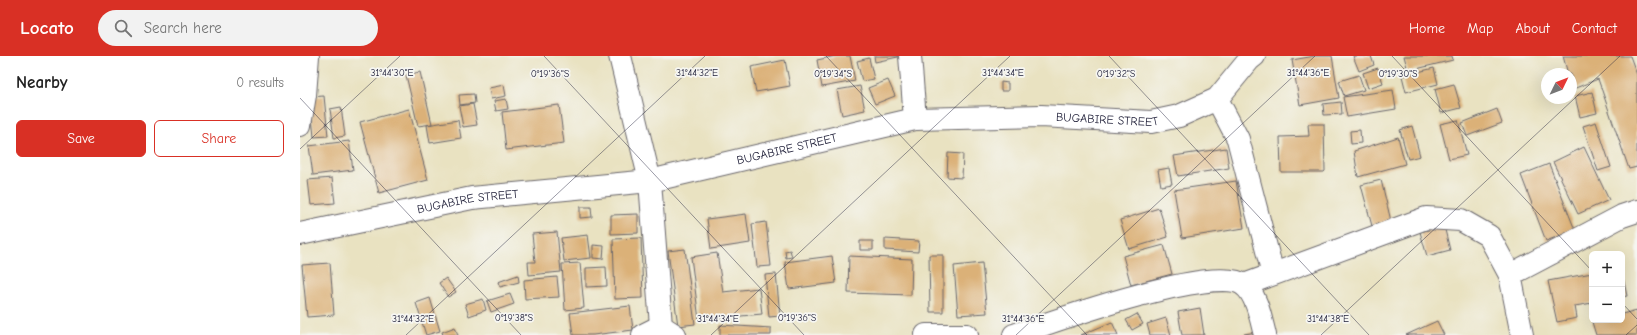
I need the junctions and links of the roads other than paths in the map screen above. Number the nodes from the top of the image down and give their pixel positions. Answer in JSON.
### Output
{"nodes":[{"id":1,"x":308,"y":56,"type":"edge"},
{"id":2,"x":620,"y":56,"type":"edge"},
{"id":3,"x":910,"y":56,"type":"edge"},
{"id":4,"x":1254,"y":56,"type":"edge"},
{"id":5,"x":1217,"y":99,"type":"junction"},
{"id":6,"x":915,"y":119,"type":"junction"},
{"id":7,"x":300,"y":125,"type":"edge"},
{"id":8,"x":650,"y":181,"type":"junction"},
{"id":9,"x":1637,"y":211,"type":"edge"},
{"id":10,"x":300,"y":234,"type":"edge"},
{"id":11,"x":1273,"y":274,"type":"junction"},
{"id":12,"x":1510,"y":275,"type":"junction"},
{"id":13,"x":1244,"y":285,"type":"junction"},
{"id":14,"x":660,"y":332,"type":"edge"},
{"id":15,"x":926,"y":335,"type":"edge"},
{"id":16,"x":967,"y":335,"type":"edge"},
{"id":17,"x":1014,"y":335,"type":"edge"},
{"id":18,"x":1265,"y":335,"type":"edge"},
{"id":19,"x":1522,"y":335,"type":"edge"}],
"edges":[{"from":1,"to":7,"type":"street"},
{"from":2,"to":8,"type":"street"},
{"from":3,"to":6,"type":"street"},
{"from":4,"to":5,"type":"street","name":"BUGABIRE STREET"},
{"from":5,"to":6,"type":"street","name":"BUGABIRE STREET"},
{"from":5,"to":11,"type":"street"},
{"from":6,"to":8,"type":"street","name":"BUGABIRE STREET"},
{"from":8,"to":10,"type":"street","name":"BUGABIRE STREET"},
{"from":8,"to":14,"type":"street"},
{"from":9,"to":12,"type":"street"},
{"from":11,"to":12,"type":"street"},
{"from":11,"to":13,"type":"street"},
{"from":12,"to":19,"type":"street"},
{"from":13,"to":17,"type":"street"},
{"from":13,"to":18,"type":"street"},
{"from":15,"to":16,"type":"street"}]}
